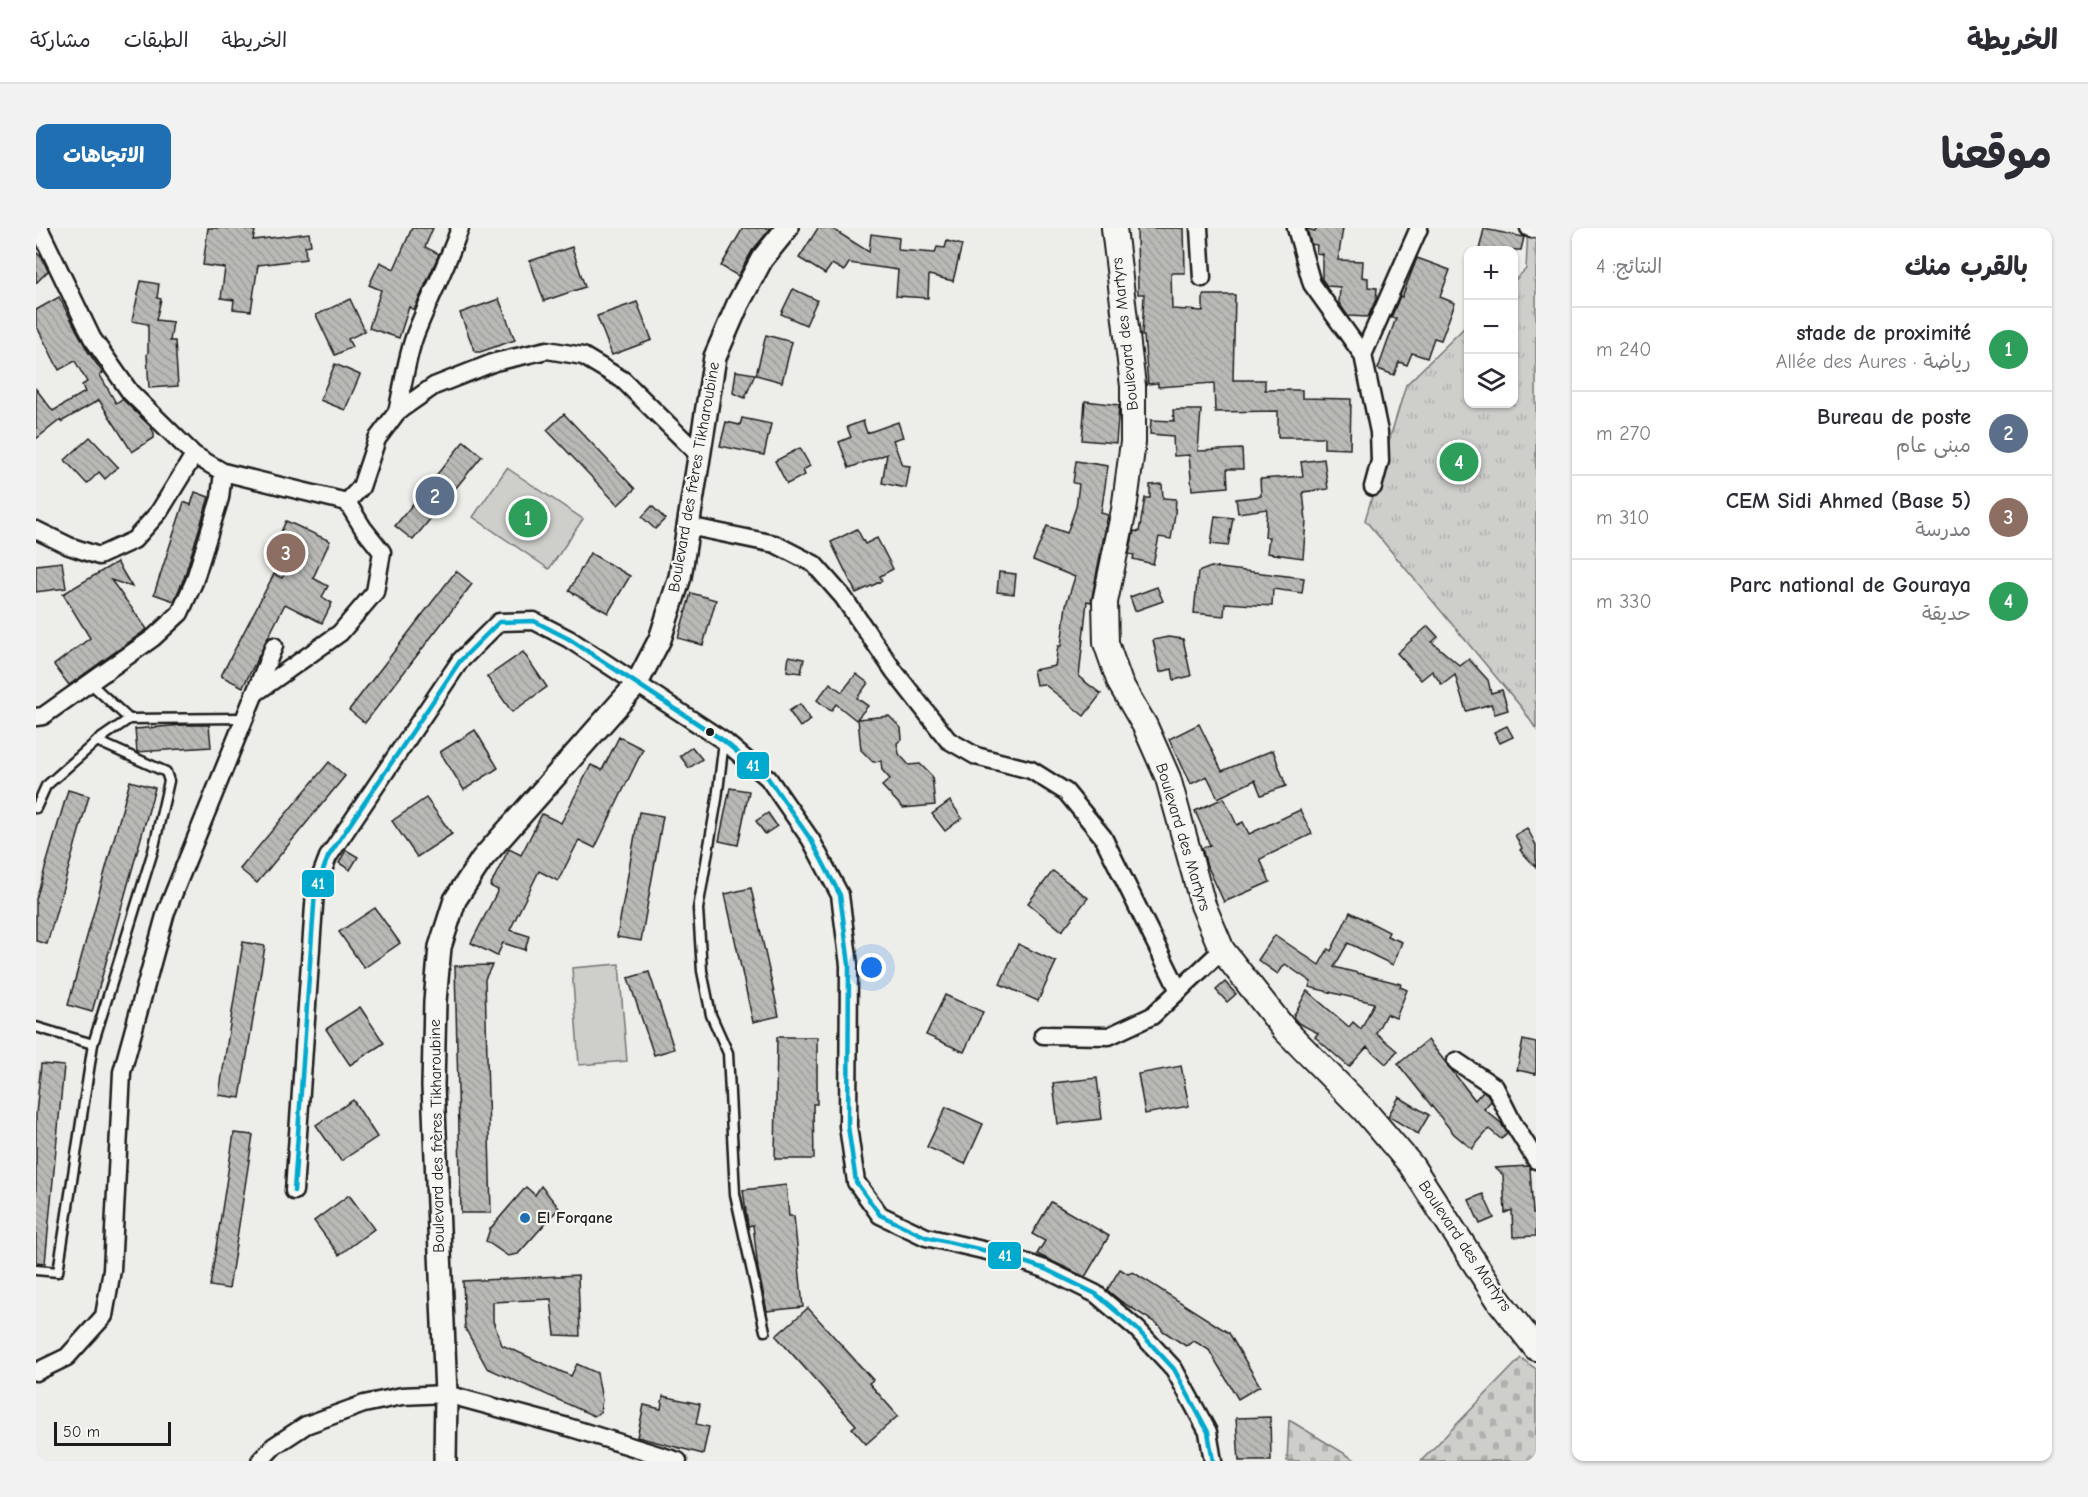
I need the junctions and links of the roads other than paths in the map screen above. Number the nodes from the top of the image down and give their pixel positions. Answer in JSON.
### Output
{"nodes":[{"id":1,"x":39,"y":228,"type":"edge"},
{"id":2,"x":460,"y":228,"type":"edge"},
{"id":3,"x":787,"y":228,"type":"edge"},
{"id":4,"x":1114,"y":228,"type":"edge"},
{"id":5,"x":1199,"y":228,"type":"edge"},
{"id":6,"x":1296,"y":228,"type":"edge"},
{"id":7,"x":1419,"y":228,"type":"edge"},
{"id":8,"x":1202,"y":278,"type":"dead end"},
{"id":9,"x":1363,"y":355,"type":"junction"},
{"id":10,"x":398,"y":412,"type":"junction"},
{"id":11,"x":194,"y":455,"type":"junction"},
{"id":12,"x":699,"y":456,"type":"junction"},
{"id":13,"x":223,"y":472,"type":"junction"},
{"id":14,"x":1373,"y":487,"type":"dead end"},
{"id":15,"x":347,"y":502,"type":"junction"},
{"id":16,"x":688,"y":526,"type":"junction"},
{"id":17,"x":36,"y":530,"type":"edge"},
{"id":18,"x":274,"y":646,"type":"dead end"},
{"id":19,"x":90,"y":683,"type":"junction"},
{"id":20,"x":636,"y":685,"type":"junction"},
{"id":21,"x":254,"y":694,"type":"junction"},
{"id":22,"x":36,"y":717,"type":"edge"},
{"id":23,"x":244,"y":718,"type":"junction"},
{"id":24,"x":129,"y":719,"type":"junction"},
{"id":25,"x":97,"y":741,"type":"junction"},
{"id":26,"x":724,"y":741,"type":"junction"},
{"id":27,"x":36,"y":808,"type":"edge"},
{"id":28,"x":1222,"y":950,"type":"junction"},
{"id":29,"x":1179,"y":991,"type":"junction"},
{"id":30,"x":36,"y":1027,"type":"edge"},
{"id":31,"x":1043,"y":1035,"type":"dead end"},
{"id":32,"x":93,"y":1044,"type":"junction"},
{"id":33,"x":1456,"y":1060,"type":"dead end"},
{"id":34,"x":1536,"y":1160,"type":"edge"},
{"id":35,"x":294,"y":1191,"type":"dead end"},
{"id":36,"x":36,"y":1270,"type":"edge"},
{"id":37,"x":765,"y":1331,"type":"dead end"},
{"id":38,"x":1536,"y":1348,"type":"edge"},
{"id":39,"x":36,"y":1372,"type":"edge"},
{"id":40,"x":446,"y":1394,"type":"junction"},
{"id":41,"x":260,"y":1461,"type":"edge"},
{"id":42,"x":445,"y":1461,"type":"edge"},
{"id":43,"x":678,"y":1461,"type":"edge"},
{"id":44,"x":1213,"y":1461,"type":"edge"}],
"edges":[{"from":1,"to":11,"type":"street"},
{"from":2,"to":10,"type":"street"},
{"from":3,"to":12,"type":"street","name":"Boulevard des frères Tikharoubine"},
{"from":4,"to":28,"type":"main road","name":"Boulevard des Martyrs"},
{"from":5,"to":8,"type":"street"},
{"from":6,"to":9,"type":"street"},
{"from":7,"to":9,"type":"street"},
{"from":9,"to":14,"type":"street"},
{"from":10,"to":12,"type":"street"},
{"from":10,"to":15,"type":"street"},
{"from":11,"to":13,"type":"street"},
{"from":11,"to":17,"type":"street"},
{"from":12,"to":16,"type":"street","name":"Boulevard des frères Tikharoubine"},
{"from":13,"to":15,"type":"street"},
{"from":13,"to":19,"type":"street"},
{"from":15,"to":21,"type":"street"},
{"from":16,"to":20,"type":"street","name":"Boulevard des frères Tikharoubine"},
{"from":16,"to":29,"type":"street"},
{"from":18,"to":21,"type":"street"},
{"from":19,"to":22,"type":"street"},
{"from":19,"to":24,"type":"lane"},
{"from":20,"to":26,"type":"street"},
{"from":20,"to":35,"type":"street"},
{"from":20,"to":40,"type":"street","name":"Boulevard des frères Tikharoubine"},
{"from":21,"to":23,"type":"street"},
{"from":23,"to":24,"type":"lane"},
{"from":23,"to":39,"type":"street"},
{"from":24,"to":25,"type":"lane"},
{"from":25,"to":27,"type":"lane"},
{"from":25,"to":32,"type":"lane"},
{"from":26,"to":37,"type":"lane"},
{"from":26,"to":44,"type":"street"},
{"from":28,"to":29,"type":"street"},
{"from":28,"to":38,"type":"main road","name":"Boulevard des Martyrs"},
{"from":29,"to":31,"type":"street"},
{"from":30,"to":32,"type":"lane"},
{"from":32,"to":36,"type":"lane"},
{"from":33,"to":34,"type":"street"},
{"from":40,"to":41,"type":"street"},
{"from":40,"to":42,"type":"street","name":"Boulevard des frères Tikharoubine"},
{"from":40,"to":43,"type":"street"}]}
